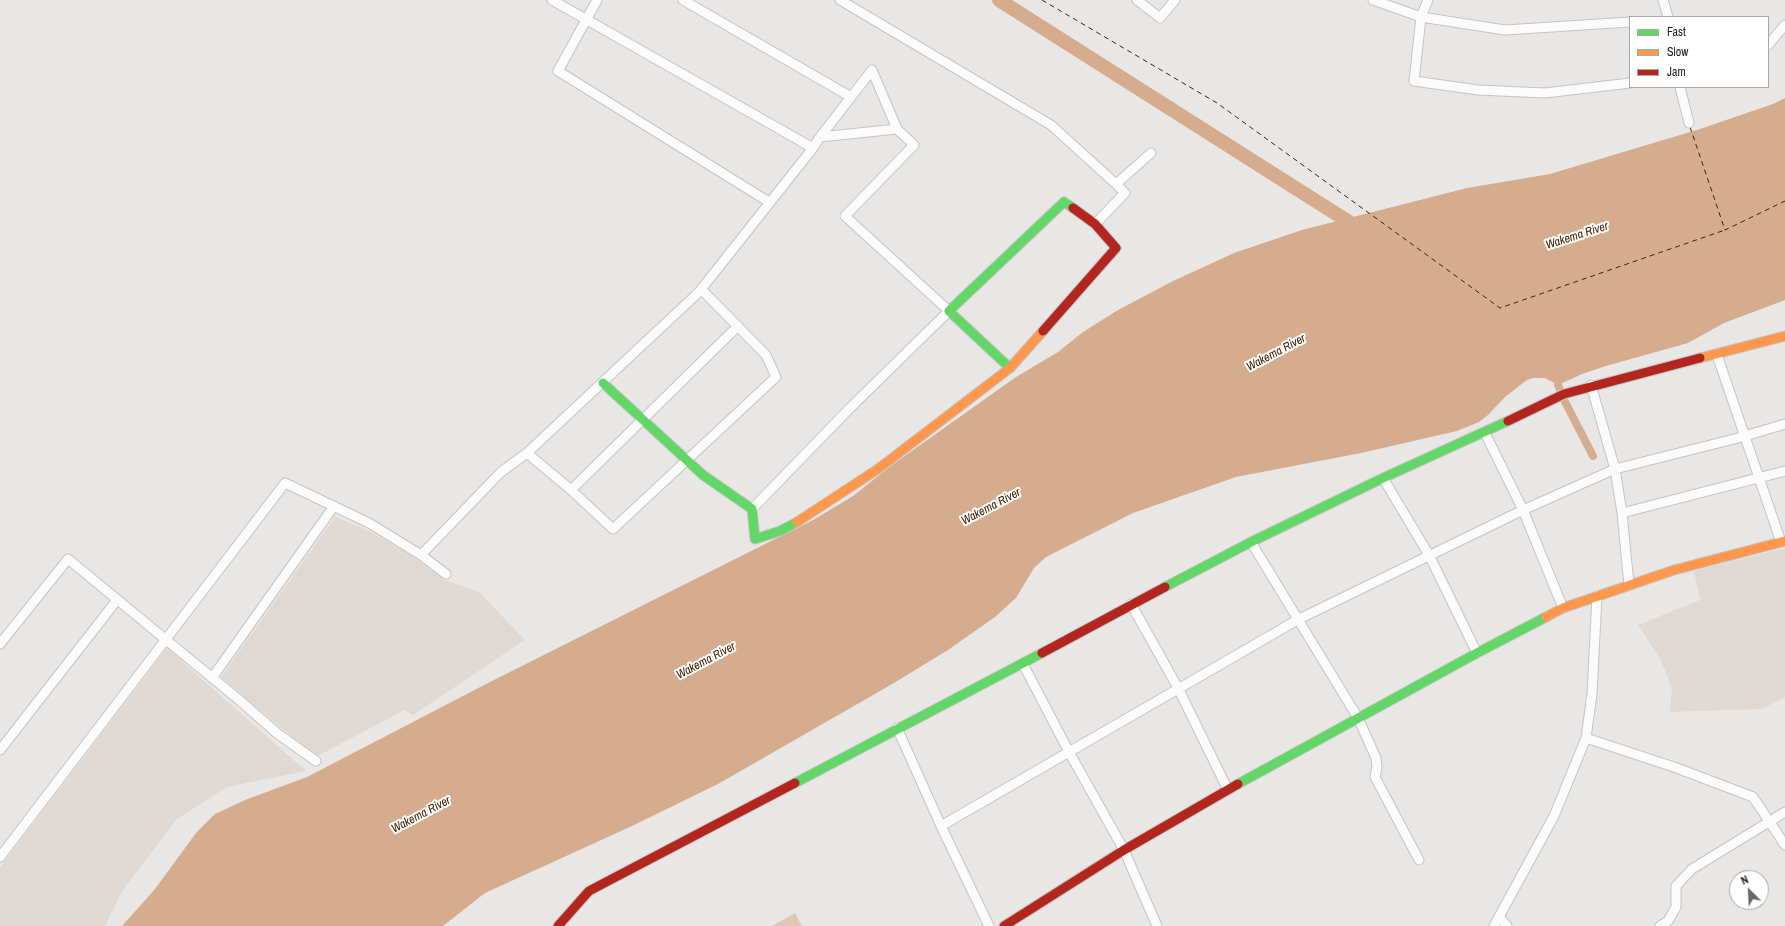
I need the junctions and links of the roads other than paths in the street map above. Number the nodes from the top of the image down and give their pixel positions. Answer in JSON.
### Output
{"nodes":[{"id":1,"x":552,"y":0,"type":"edge"},
{"id":2,"x":597,"y":0,"type":"edge"},
{"id":3,"x":683,"y":0,"type":"edge"},
{"id":4,"x":840,"y":0,"type":"edge"},
{"id":5,"x":1137,"y":0,"type":"edge"},
{"id":6,"x":1175,"y":0,"type":"edge"},
{"id":7,"x":1374,"y":0,"type":"edge"},
{"id":8,"x":1428,"y":0,"type":"edge"},
{"id":9,"x":1663,"y":0,"type":"edge"},
{"id":10,"x":1668,"y":16,"type":"edge"},
{"id":11,"x":1421,"y":17,"type":"junction"},
{"id":12,"x":587,"y":20,"type":"junction"},
{"id":13,"x":1629,"y":22,"type":"edge"},
{"id":14,"x":1785,"y":25,"type":"edge"},
{"id":15,"x":1769,"y":44,"type":"edge"},
{"id":16,"x":1629,"y":83,"type":"edge"},
{"id":17,"x":1680,"y":88,"type":"edge"},
{"id":18,"x":851,"y":97,"type":"junction"},
{"id":19,"x":1689,"y":123,"type":"dead end"},
{"id":20,"x":897,"y":129,"type":"junction"},
{"id":21,"x":820,"y":137,"type":"junction"},
{"id":22,"x":814,"y":148,"type":"junction"},
{"id":23,"x":1151,"y":153,"type":"dead end"},
{"id":24,"x":1116,"y":184,"type":"junction"},
{"id":25,"x":769,"y":202,"type":"junction"},
{"id":26,"x":1094,"y":224,"type":"junction"},
{"id":27,"x":701,"y":289,"type":"junction"},
{"id":28,"x":949,"y":312,"type":"junction"},
{"id":29,"x":738,"y":326,"type":"junction"},
{"id":30,"x":1785,"y":336,"type":"edge"},
{"id":31,"x":1717,"y":355,"type":"junction"},
{"id":32,"x":1010,"y":368,"type":"junction"},
{"id":33,"x":602,"y":383,"type":"junction"},
{"id":34,"x":1591,"y":385,"type":"junction"},
{"id":35,"x":643,"y":421,"type":"junction"},
{"id":36,"x":1785,"y":424,"type":"edge"},
{"id":37,"x":1485,"y":433,"type":"junction"},
{"id":38,"x":1746,"y":436,"type":"junction"},
{"id":39,"x":527,"y":453,"type":"junction"},
{"id":40,"x":687,"y":461,"type":"junction"},
{"id":41,"x":1615,"y":469,"type":"junction"},
{"id":42,"x":1785,"y":471,"type":"edge"},
{"id":43,"x":1383,"y":478,"type":"junction"},
{"id":44,"x":1760,"y":478,"type":"junction"},
{"id":45,"x":571,"y":490,"type":"junction"},
{"id":46,"x":334,"y":506,"type":"junction"},
{"id":47,"x":752,"y":509,"type":"junction"},
{"id":48,"x":1523,"y":510,"type":"junction"},
{"id":49,"x":1622,"y":513,"type":"junction"},
{"id":50,"x":1251,"y":542,"type":"junction"},
{"id":51,"x":1783,"y":542,"type":"edge"},
{"id":52,"x":421,"y":555,"type":"junction"},
{"id":53,"x":1429,"y":555,"type":"junction"},
{"id":54,"x":446,"y":574,"type":"dead end"},
{"id":55,"x":1629,"y":585,"type":"junction"},
{"id":56,"x":1597,"y":596,"type":"junction"},
{"id":57,"x":117,"y":600,"type":"junction"},
{"id":58,"x":1131,"y":604,"type":"junction"},
{"id":59,"x":1563,"y":608,"type":"junction"},
{"id":60,"x":1299,"y":619,"type":"junction"},
{"id":61,"x":165,"y":639,"type":"junction"},
{"id":62,"x":0,"y":644,"type":"edge"},
{"id":63,"x":1477,"y":652,"type":"junction"},
{"id":64,"x":1023,"y":664,"type":"junction"},
{"id":65,"x":212,"y":678,"type":"junction"},
{"id":66,"x":1178,"y":688,"type":"junction"},
{"id":67,"x":1358,"y":718,"type":"junction"},
{"id":68,"x":897,"y":728,"type":"junction"},
{"id":69,"x":1586,"y":738,"type":"junction"},
{"id":70,"x":0,"y":750,"type":"edge"},
{"id":71,"x":1069,"y":752,"type":"junction"},
{"id":72,"x":316,"y":761,"type":"dead end"},
{"id":73,"x":1228,"y":790,"type":"junction"},
{"id":74,"x":1785,"y":812,"type":"edge"},
{"id":75,"x":1769,"y":822,"type":"junction"},
{"id":76,"x":941,"y":826,"type":"junction"},
{"id":77,"x":1785,"y":845,"type":"edge"},
{"id":78,"x":1124,"y":850,"type":"junction"},
{"id":79,"x":0,"y":857,"type":"edge"},
{"id":80,"x":1419,"y":860,"type":"dead end"},
{"id":81,"x":1499,"y":917,"type":"junction"},
{"id":82,"x":558,"y":926,"type":"edge"},
{"id":83,"x":989,"y":926,"type":"edge"},
{"id":84,"x":1004,"y":926,"type":"edge"},
{"id":85,"x":1157,"y":926,"type":"edge"},
{"id":86,"x":1494,"y":926,"type":"edge"},
{"id":87,"x":1507,"y":926,"type":"edge"},
{"id":88,"x":1660,"y":926,"type":"edge"}],
"edges":[{"from":1,"to":12,"type":"street"},
{"from":2,"to":12,"type":"street"},
{"from":3,"to":18,"type":"street"},
{"from":4,"to":24,"type":"street"},
{"from":5,"to":6,"type":"street"},
{"from":7,"to":11,"type":"street"},
{"from":8,"to":11,"type":"street"},
{"from":9,"to":10,"type":"street"},
{"from":11,"to":13,"type":"street"},
{"from":11,"to":16,"type":"street"},
{"from":12,"to":22,"type":"street"},
{"from":12,"to":25,"type":"street"},
{"from":14,"to":15,"type":"street"},
{"from":17,"to":19,"type":"street"},
{"from":18,"to":20,"type":"street"},
{"from":18,"to":21,"type":"street"},
{"from":20,"to":21,"type":"street"},
{"from":20,"to":28,"type":"street"},
{"from":21,"to":22,"type":"street"},
{"from":22,"to":25,"type":"street"},
{"from":23,"to":24,"type":"street"},
{"from":24,"to":26,"type":"street"},
{"from":25,"to":27,"type":"street"},
{"from":26,"to":28,"type":"street"},
{"from":26,"to":32,"type":"street"},
{"from":27,"to":29,"type":"street"},
{"from":27,"to":33,"type":"street"},
{"from":28,"to":32,"type":"street"},
{"from":28,"to":47,"type":"street"},
{"from":29,"to":35,"type":"street"},
{"from":29,"to":40,"type":"street"},
{"from":30,"to":31,"type":"street"},
{"from":31,"to":34,"type":"street"},
{"from":31,"to":38,"type":"street"},
{"from":32,"to":47,"type":"street"},
{"from":33,"to":35,"type":"street"},
{"from":33,"to":39,"type":"street"},
{"from":34,"to":37,"type":"street"},
{"from":34,"to":41,"type":"street"},
{"from":35,"to":40,"type":"street"},
{"from":35,"to":45,"type":"street"},
{"from":36,"to":38,"type":"street"},
{"from":37,"to":43,"type":"street"},
{"from":37,"to":48,"type":"street"},
{"from":38,"to":41,"type":"street"},
{"from":38,"to":44,"type":"street"},
{"from":39,"to":45,"type":"street"},
{"from":39,"to":52,"type":"street"},
{"from":40,"to":45,"type":"street"},
{"from":40,"to":47,"type":"street"},
{"from":41,"to":48,"type":"street"},
{"from":41,"to":49,"type":"street"},
{"from":42,"to":44,"type":"street"},
{"from":43,"to":50,"type":"street"},
{"from":43,"to":53,"type":"street"},
{"from":44,"to":49,"type":"street"},
{"from":44,"to":51,"type":"street"},
{"from":46,"to":52,"type":"street"},
{"from":46,"to":61,"type":"street"},
{"from":46,"to":65,"type":"street"},
{"from":48,"to":53,"type":"street"},
{"from":48,"to":59,"type":"street"},
{"from":49,"to":55,"type":"street"},
{"from":50,"to":58,"type":"street"},
{"from":50,"to":60,"type":"street"},
{"from":51,"to":55,"type":"street"},
{"from":52,"to":54,"type":"street"},
{"from":53,"to":60,"type":"street"},
{"from":53,"to":63,"type":"street"},
{"from":55,"to":56,"type":"street"},
{"from":56,"to":59,"type":"street"},
{"from":56,"to":69,"type":"street"},
{"from":57,"to":61,"type":"street"},
{"from":57,"to":62,"type":"street"},
{"from":57,"to":70,"type":"street"},
{"from":58,"to":64,"type":"street"},
{"from":58,"to":66,"type":"street"},
{"from":59,"to":63,"type":"street"},
{"from":60,"to":66,"type":"street"},
{"from":60,"to":67,"type":"street"},
{"from":61,"to":65,"type":"street"},
{"from":61,"to":79,"type":"street"},
{"from":63,"to":67,"type":"street"},
{"from":64,"to":68,"type":"street"},
{"from":64,"to":71,"type":"street"},
{"from":65,"to":72,"type":"street"},
{"from":66,"to":71,"type":"street"},
{"from":66,"to":73,"type":"street"},
{"from":67,"to":73,"type":"street"},
{"from":67,"to":80,"type":"street"},
{"from":68,"to":76,"type":"street"},
{"from":68,"to":82,"type":"street"},
{"from":69,"to":75,"type":"street"},
{"from":69,"to":81,"type":"street"},
{"from":71,"to":76,"type":"street"},
{"from":71,"to":78,"type":"street"},
{"from":73,"to":78,"type":"street"},
{"from":74,"to":75,"type":"street"},
{"from":75,"to":77,"type":"street"},
{"from":75,"to":88,"type":"street"},
{"from":76,"to":83,"type":"street"},
{"from":78,"to":84,"type":"street"},
{"from":78,"to":85,"type":"street"},
{"from":81,"to":86,"type":"street"},
{"from":81,"to":87,"type":"street"}]}
